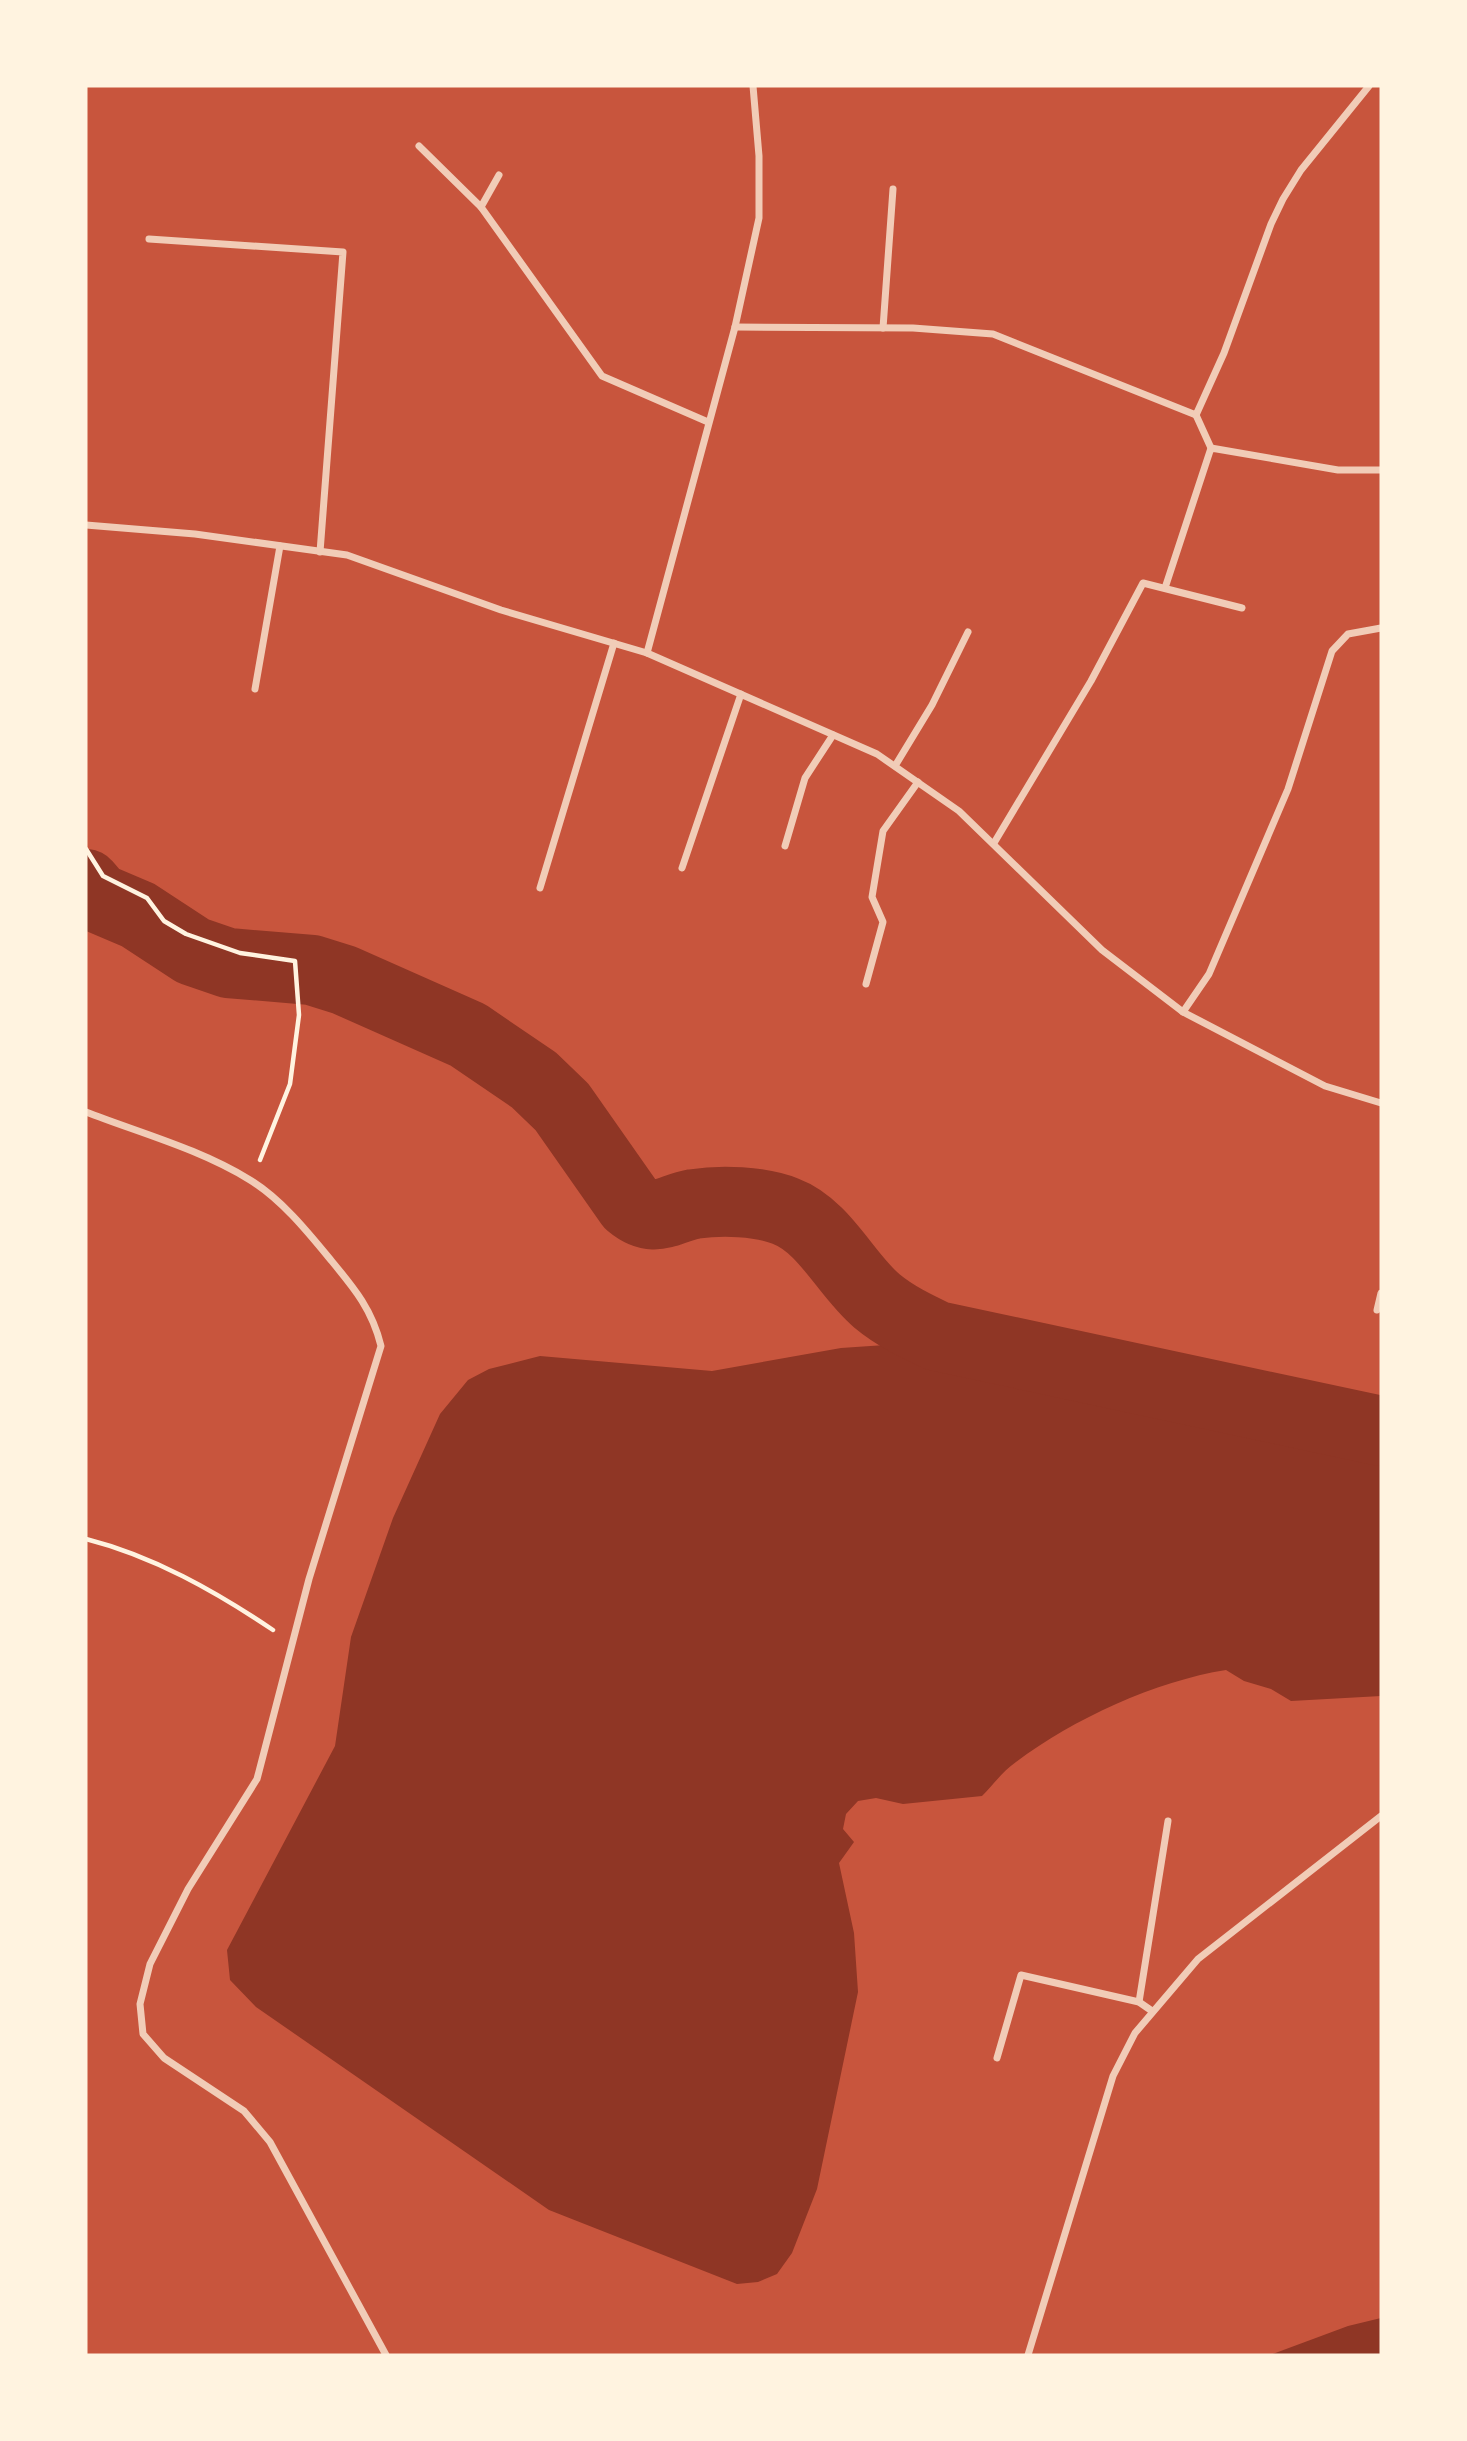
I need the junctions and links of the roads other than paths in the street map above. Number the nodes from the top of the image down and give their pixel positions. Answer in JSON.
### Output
{"nodes":[{"id":1,"x":754,"y":86,"type":"edge"},
{"id":2,"x":1369,"y":86,"type":"edge"},
{"id":3,"x":419,"y":146,"type":"dead end"},
{"id":4,"x":499,"y":175,"type":"dead end"},
{"id":5,"x":893,"y":189,"type":"dead end"},
{"id":6,"x":481,"y":207,"type":"junction"},
{"id":7,"x":149,"y":239,"type":"dead end"},
{"id":8,"x":735,"y":327,"type":"junction"},
{"id":9,"x":883,"y":328,"type":"junction"},
{"id":10,"x":1195,"y":415,"type":"junction"},
{"id":11,"x":708,"y":422,"type":"junction"},
{"id":12,"x":1211,"y":448,"type":"junction"},
{"id":13,"x":1381,"y":470,"type":"edge"},
{"id":14,"x":86,"y":525,"type":"edge"},
{"id":15,"x":280,"y":546,"type":"junction"},
{"id":16,"x":320,"y":552,"type":"junction"},
{"id":17,"x":1165,"y":588,"type":"junction"},
{"id":18,"x":1242,"y":608,"type":"dead end"},
{"id":19,"x":1381,"y":628,"type":"edge"},
{"id":20,"x":968,"y":632,"type":"dead end"},
{"id":21,"x":614,"y":643,"type":"junction"},
{"id":22,"x":647,"y":653,"type":"junction"},
{"id":23,"x":255,"y":689,"type":"dead end"},
{"id":24,"x":741,"y":694,"type":"junction"},
{"id":25,"x":833,"y":735,"type":"junction"},
{"id":26,"x":894,"y":766,"type":"junction"},
{"id":27,"x":918,"y":782,"type":"junction"},
{"id":28,"x":994,"y":843,"type":"junction"},
{"id":29,"x":785,"y":846,"type":"dead end"},
{"id":30,"x":682,"y":868,"type":"dead end"},
{"id":31,"x":540,"y":888,"type":"dead end"},
{"id":32,"x":866,"y":984,"type":"dead end"},
{"id":33,"x":1183,"y":1012,"type":"junction"},
{"id":34,"x":1381,"y":1103,"type":"edge"},
{"id":35,"x":86,"y":1112,"type":"edge"},
{"id":36,"x":1381,"y":1293,"type":"edge"},
{"id":37,"x":1377,"y":1310,"type":"dead end"},
{"id":38,"x":1381,"y":1816,"type":"edge"},
{"id":39,"x":1168,"y":1821,"type":"dead end"},
{"id":40,"x":1139,"y":2002,"type":"junction"},
{"id":41,"x":1152,"y":2011,"type":"junction"},
{"id":42,"x":997,"y":2058,"type":"dead end"},
{"id":43,"x":386,"y":2355,"type":"edge"},
{"id":44,"x":1028,"y":2355,"type":"edge"}],
"edges":[{"from":1,"to":8,"type":"street"},
{"from":2,"to":10,"type":"street"},
{"from":3,"to":6,"type":"street"},
{"from":4,"to":6,"type":"street"},
{"from":5,"to":9,"type":"street"},
{"from":6,"to":11,"type":"street"},
{"from":7,"to":16,"type":"street"},
{"from":8,"to":9,"type":"street"},
{"from":8,"to":11,"type":"street"},
{"from":9,"to":10,"type":"street"},
{"from":10,"to":12,"type":"street"},
{"from":11,"to":22,"type":"street"},
{"from":12,"to":13,"type":"street"},
{"from":12,"to":17,"type":"street"},
{"from":14,"to":15,"type":"street"},
{"from":15,"to":16,"type":"street"},
{"from":15,"to":23,"type":"street"},
{"from":16,"to":21,"type":"street"},
{"from":17,"to":18,"type":"street"},
{"from":17,"to":28,"type":"street"},
{"from":19,"to":33,"type":"street"},
{"from":20,"to":26,"type":"street"},
{"from":21,"to":22,"type":"street"},
{"from":21,"to":31,"type":"street"},
{"from":22,"to":24,"type":"street"},
{"from":24,"to":25,"type":"street"},
{"from":24,"to":30,"type":"street"},
{"from":25,"to":26,"type":"street"},
{"from":25,"to":29,"type":"street"},
{"from":26,"to":27,"type":"street"},
{"from":27,"to":28,"type":"street"},
{"from":27,"to":32,"type":"street"},
{"from":28,"to":33,"type":"street"},
{"from":33,"to":34,"type":"street"},
{"from":35,"to":43,"type":"street"},
{"from":36,"to":37,"type":"street"},
{"from":38,"to":41,"type":"street"},
{"from":39,"to":40,"type":"street"},
{"from":40,"to":41,"type":"street"},
{"from":40,"to":42,"type":"street"},
{"from":41,"to":44,"type":"street"}]}
